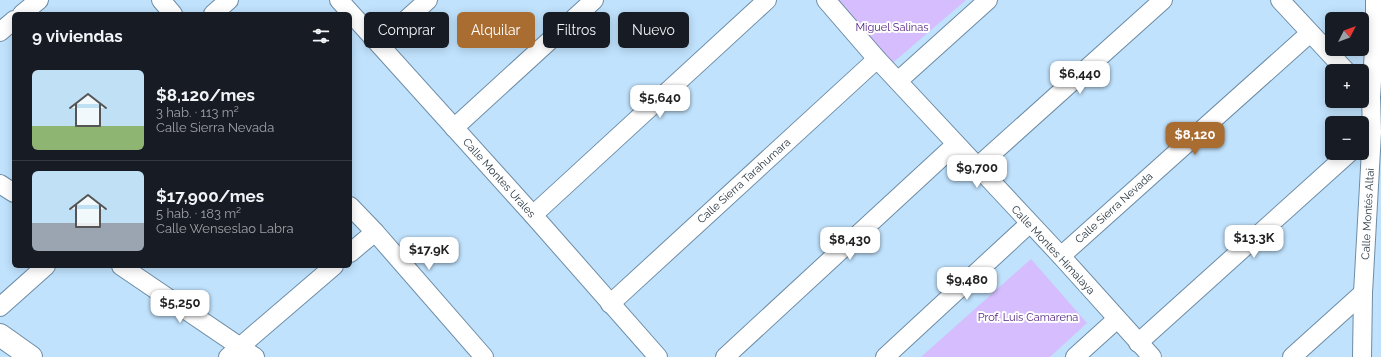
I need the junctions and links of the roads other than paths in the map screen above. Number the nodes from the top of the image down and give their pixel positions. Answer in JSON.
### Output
{"nodes":[{"id":1,"x":39,"y":0,"type":"edge"},
{"id":2,"x":161,"y":0,"type":"edge"},
{"id":3,"x":229,"y":0,"type":"edge"},
{"id":4,"x":339,"y":0,"type":"edge"},
{"id":5,"x":428,"y":0,"type":"edge"},
{"id":6,"x":594,"y":0,"type":"edge"},
{"id":7,"x":767,"y":0,"type":"edge"},
{"id":8,"x":826,"y":0,"type":"edge"},
{"id":9,"x":988,"y":0,"type":"edge"},
{"id":10,"x":1163,"y":0,"type":"edge"},
{"id":11,"x":1286,"y":2,"type":"edge"},
{"id":12,"x":1377,"y":3,"type":"edge"},
{"id":13,"x":24,"y":12,"type":"edge"},
{"id":14,"x":171,"y":12,"type":"edge"},
{"id":15,"x":215,"y":12,"type":"edge"},
{"id":16,"x":350,"y":12,"type":"edge"},
{"id":17,"x":415,"y":12,"type":"edge"},
{"id":18,"x":352,"y":14,"type":"edge"},
{"id":19,"x":12,"y":22,"type":"edge"},
{"id":20,"x":364,"y":28,"type":"edge"},
{"id":21,"x":0,"y":32,"type":"edge"},
{"id":22,"x":1310,"y":33,"type":"junction"},
{"id":23,"x":1378,"y":34,"type":"edge"},
{"id":24,"x":383,"y":48,"type":"edge"},
{"id":25,"x":877,"y":59,"type":"junction"},
{"id":26,"x":1339,"y":64,"type":"edge"},
{"id":27,"x":1369,"y":78,"type":"edge"},
{"id":28,"x":898,"y":81,"type":"junction"},
{"id":29,"x":454,"y":128,"type":"junction"},
{"id":30,"x":956,"y":144,"type":"junction"},
{"id":31,"x":1341,"y":160,"type":"edge"},
{"id":32,"x":1366,"y":160,"type":"edge"},
{"id":33,"x":977,"y":167,"type":"junction"},
{"id":34,"x":0,"y":184,"type":"edge"},
{"id":35,"x":12,"y":193,"type":"edge"},
{"id":36,"x":352,"y":208,"type":"edge"},
{"id":37,"x":533,"y":215,"type":"junction"},
{"id":38,"x":1029,"y":224,"type":"junction"},
{"id":39,"x":375,"y":232,"type":"junction"},
{"id":40,"x":352,"y":251,"type":"edge"},
{"id":41,"x":1061,"y":256,"type":"junction"},
{"id":42,"x":44,"y":268,"type":"edge"},
{"id":43,"x":124,"y":268,"type":"edge"},
{"id":44,"x":332,"y":268,"type":"edge"},
{"id":45,"x":1363,"y":293,"type":"junction"},
{"id":46,"x":610,"y":304,"type":"junction"},
{"id":47,"x":0,"y":307,"type":"edge"},
{"id":48,"x":1117,"y":319,"type":"junction"},
{"id":49,"x":0,"y":335,"type":"edge"},
{"id":50,"x":1138,"y":342,"type":"junction"},
{"id":51,"x":234,"y":352,"type":"edge"},
{"id":52,"x":31,"y":357,"type":"edge"},
{"id":53,"x":255,"y":357,"type":"edge"},
{"id":54,"x":483,"y":357,"type":"edge"},
{"id":55,"x":658,"y":357,"type":"edge"},
{"id":56,"x":725,"y":357,"type":"edge"},
{"id":57,"x":885,"y":357,"type":"edge"},
{"id":58,"x":1075,"y":357,"type":"edge"},
{"id":59,"x":1152,"y":357,"type":"edge"},
{"id":60,"x":1292,"y":357,"type":"edge"},
{"id":61,"x":1362,"y":357,"type":"edge"}],
"edges":[{"from":1,"to":13,"type":"street"},
{"from":2,"to":14,"type":"street"},
{"from":3,"to":15,"type":"street"},
{"from":4,"to":16,"type":"street","name":"Calle Montes Urales"},
{"from":5,"to":17,"type":"street"},
{"from":6,"to":29,"type":"street"},
{"from":7,"to":37,"type":"street"},
{"from":8,"to":25,"type":"street","name":"Calle Montes Himalaya"},
{"from":9,"to":28,"type":"street"},
{"from":10,"to":33,"type":"street"},
{"from":11,"to":22,"type":"street"},
{"from":12,"to":23,"type":"street","name":"Calle Montés Altai"},
{"from":18,"to":20,"type":"street","name":"Calle Montes Urales"},
{"from":19,"to":21,"type":"street"},
{"from":22,"to":26,"type":"street"},
{"from":22,"to":41,"type":"street","name":"Calle Sierra Nevada"},
{"from":23,"to":27,"type":"street","name":"Calle Montés Altai"},
{"from":24,"to":29,"type":"street","name":"Calle Montes Urales"},
{"from":25,"to":28,"type":"street","name":"Calle Montes Himalaya"},
{"from":25,"to":46,"type":"street","name":"Calle Sierra Tarahumara"},
{"from":28,"to":30,"type":"street","name":"Calle Montes Himalaya"},
{"from":29,"to":37,"type":"street","name":"Calle Montes Urales"},
{"from":30,"to":33,"type":"street","name":"Calle Montes Himalaya"},
{"from":30,"to":56,"type":"street"},
{"from":31,"to":50,"type":"street"},
{"from":32,"to":45,"type":"street","name":"Calle Montés Altai"},
{"from":33,"to":38,"type":"street","name":"Calle Montes Himalaya"},
{"from":34,"to":35,"type":"street"},
{"from":36,"to":39,"type":"street"},
{"from":37,"to":46,"type":"street","name":"Calle Montes Urales"},
{"from":38,"to":41,"type":"street","name":"Calle Montes Himalaya"},
{"from":38,"to":57,"type":"street"},
{"from":39,"to":40,"type":"street"},
{"from":39,"to":54,"type":"street"},
{"from":41,"to":48,"type":"street","name":"Calle Montes Himalaya"},
{"from":42,"to":47,"type":"street"},
{"from":43,"to":51,"type":"street"},
{"from":44,"to":51,"type":"street"},
{"from":45,"to":60,"type":"street"},
{"from":45,"to":61,"type":"street","name":"Calle Montés Altai"},
{"from":46,"to":55,"type":"street","name":"Calle Montes Urales"},
{"from":48,"to":50,"type":"street","name":"Calle Montes Himalaya"},
{"from":48,"to":58,"type":"street"},
{"from":49,"to":52,"type":"main road"},
{"from":50,"to":59,"type":"street","name":"Calle Montes Himalaya"},
{"from":51,"to":53,"type":"street"}]}
